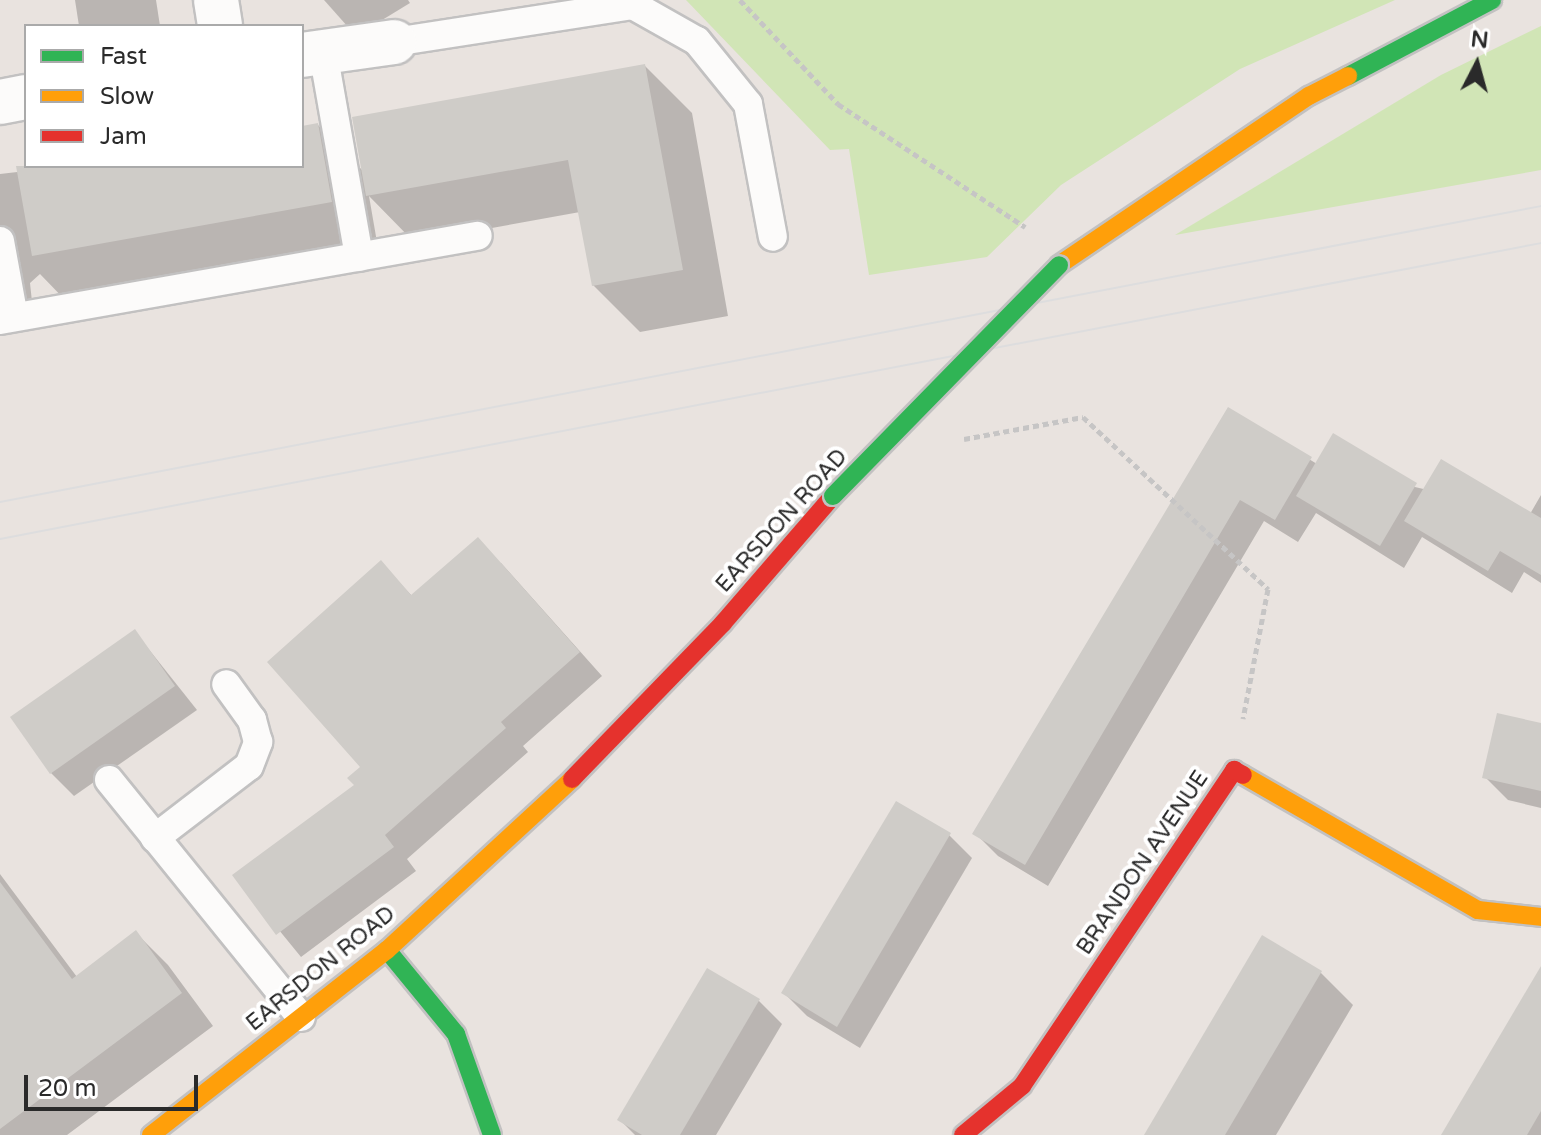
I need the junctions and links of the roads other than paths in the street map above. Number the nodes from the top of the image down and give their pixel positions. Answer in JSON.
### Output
{"nodes":[{"id":1,"x":216,"y":0,"type":"edge"},
{"id":2,"x":1492,"y":0,"type":"edge"},
{"id":3,"x":220,"y":24,"type":"edge"},
{"id":4,"x":394,"y":42,"type":"joint"},
{"id":5,"x":313,"y":54,"type":"edge"},
{"id":6,"x":24,"y":97,"type":"edge"},
{"id":7,"x":0,"y":102,"type":"edge"},
{"id":8,"x":478,"y":236,"type":"dead end"},
{"id":9,"x":773,"y":237,"type":"dead end"},
{"id":10,"x":0,"y":241,"type":"edge"},
{"id":11,"x":359,"y":257,"type":"junction"},
{"id":12,"x":7,"y":319,"type":"edge"},
{"id":13,"x":226,"y":684,"type":"dead end"},
{"id":14,"x":109,"y":780,"type":"dead end"},
{"id":15,"x":155,"y":838,"type":"junction"},
{"id":16,"x":1541,"y":917,"type":"edge"},
{"id":17,"x":387,"y":950,"type":"junction"},
{"id":18,"x":301,"y":1017,"type":"junction"},
{"id":19,"x":151,"y":1135,"type":"edge"},
{"id":20,"x":492,"y":1135,"type":"edge"},
{"id":21,"x":963,"y":1135,"type":"edge"}],
"edges":[{"from":1,"to":3,"type":"street"},
{"from":2,"to":17,"type":"street","name":"EARSDON ROAD","bridge":true},
{"from":4,"to":5,"type":"street"},
{"from":4,"to":9,"type":"lane"},
{"from":5,"to":11,"type":"lane"},
{"from":6,"to":7,"type":"street"},
{"from":8,"to":11,"type":"lane"},
{"from":10,"to":12,"type":"lane"},
{"from":11,"to":12,"type":"lane"},
{"from":13,"to":15,"type":"lane"},
{"from":14,"to":15,"type":"lane"},
{"from":15,"to":18,"type":"lane"},
{"from":16,"to":21,"type":"street","name":"BRANDON AVENUE"},
{"from":17,"to":18,"type":"street","name":"EARSDON ROAD"},
{"from":17,"to":20,"type":"street"},
{"from":18,"to":19,"type":"street","name":"EARSDON ROAD"}]}
